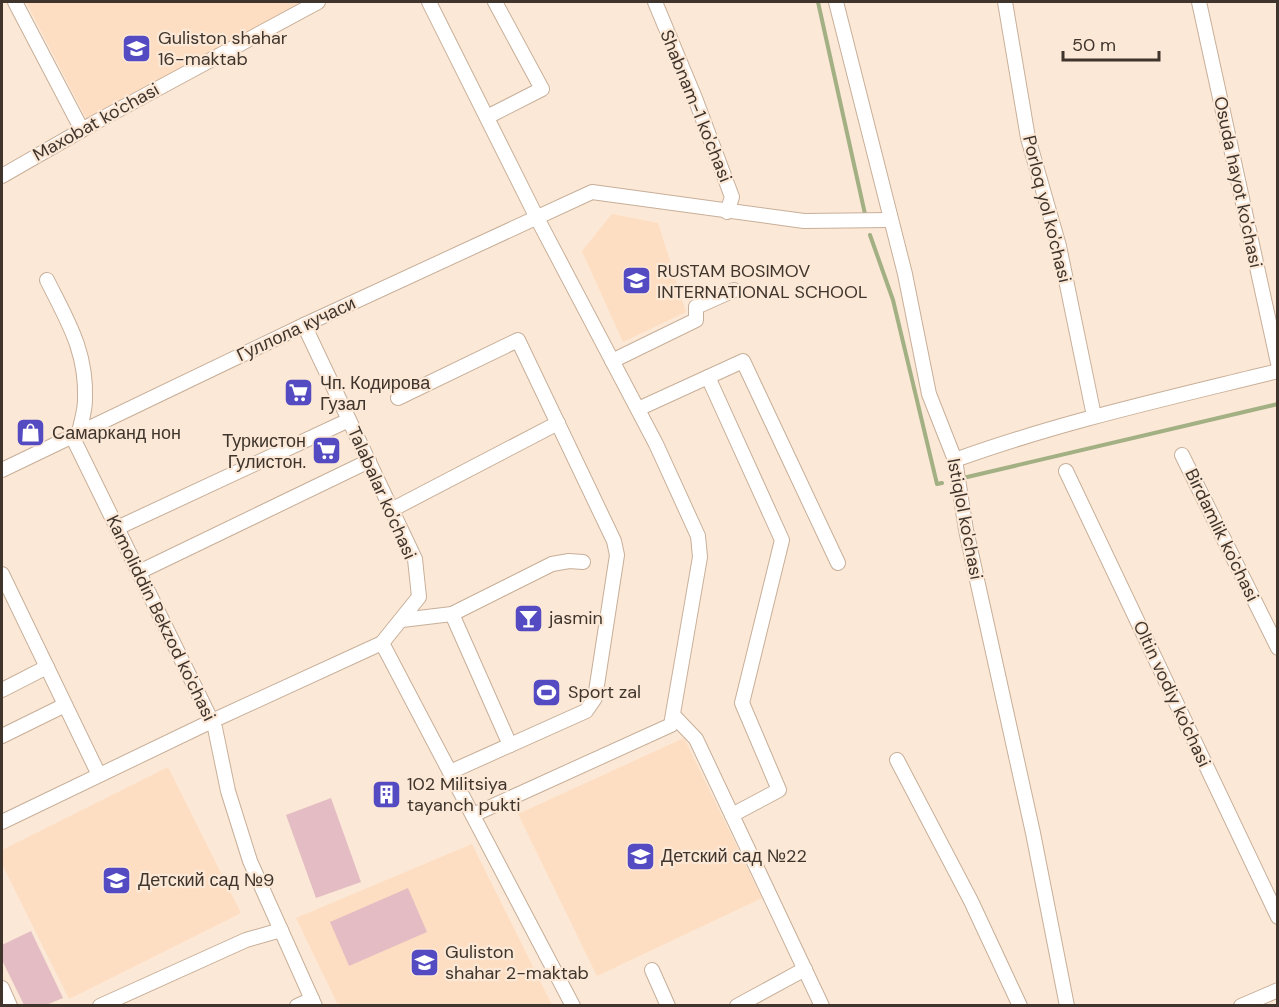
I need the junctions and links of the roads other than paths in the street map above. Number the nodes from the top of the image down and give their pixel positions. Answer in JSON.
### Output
{"nodes":[{"id":1,"x":15,"y":2,"type":"edge"},
{"id":2,"x":318,"y":2,"type":"edge"},
{"id":3,"x":429,"y":2,"type":"edge"},
{"id":4,"x":495,"y":2,"type":"edge"},
{"id":5,"x":655,"y":2,"type":"edge"},
{"id":6,"x":836,"y":2,"type":"edge"},
{"id":7,"x":1005,"y":2,"type":"edge"},
{"id":8,"x":1199,"y":2,"type":"edge"},
{"id":9,"x":487,"y":117,"type":"junction"},
{"id":10,"x":82,"y":130,"type":"junction"},
{"id":11,"x":2,"y":176,"type":"edge"},
{"id":12,"x":727,"y":212,"type":"junction"},
{"id":13,"x":537,"y":218,"type":"junction"},
{"id":14,"x":890,"y":220,"type":"junction"},
{"id":15,"x":47,"y":280,"type":"dead end"},
{"id":16,"x":734,"y":290,"type":"dead end"},
{"id":17,"x":304,"y":325,"type":"junction"},
{"id":18,"x":612,"y":361,"type":"junction"},
{"id":19,"x":1278,"y":363,"type":"edge"},
{"id":20,"x":1278,"y":371,"type":"edge"},
{"id":21,"x":708,"y":377,"type":"junction"},
{"id":22,"x":398,"y":398,"type":"dead end"},
{"id":23,"x":638,"y":409,"type":"junction"},
{"id":24,"x":1094,"y":416,"type":"junction"},
{"id":25,"x":349,"y":420,"type":"junction"},
{"id":26,"x":558,"y":423,"type":"junction"},
{"id":27,"x":76,"y":434,"type":"junction"},
{"id":28,"x":1182,"y":455,"type":"dead end"},
{"id":29,"x":369,"y":460,"type":"junction"},
{"id":30,"x":955,"y":460,"type":"junction"},
{"id":31,"x":2,"y":470,"type":"edge"},
{"id":32,"x":1066,"y":471,"type":"dead end"},
{"id":33,"x":393,"y":509,"type":"junction"},
{"id":34,"x":117,"y":528,"type":"junction"},
{"id":35,"x":584,"y":562,"type":"dead end"},
{"id":36,"x":838,"y":563,"type":"dead end"},
{"id":37,"x":139,"y":572,"type":"junction"},
{"id":38,"x":3,"y":579,"type":"edge"},
{"id":39,"x":452,"y":614,"type":"junction"},
{"id":40,"x":402,"y":620,"type":"junction"},
{"id":41,"x":382,"y":643,"type":"junction"},
{"id":42,"x":1278,"y":648,"type":"edge"},
{"id":43,"x":47,"y":667,"type":"junction"},
{"id":44,"x":2,"y":690,"type":"edge"},
{"id":45,"x":65,"y":705,"type":"junction"},
{"id":46,"x":673,"y":715,"type":"junction"},
{"id":47,"x":212,"y":722,"type":"junction"},
{"id":48,"x":2,"y":736,"type":"edge"},
{"id":49,"x":510,"y":745,"type":"junction"},
{"id":50,"x":897,"y":760,"type":"dead end"},
{"id":51,"x":450,"y":772,"type":"junction"},
{"id":52,"x":99,"y":775,"type":"junction"},
{"id":53,"x":473,"y":815,"type":"junction"},
{"id":54,"x":732,"y":815,"type":"junction"},
{"id":55,"x":2,"y":822,"type":"edge"},
{"id":56,"x":1278,"y":917,"type":"edge"},
{"id":57,"x":281,"y":930,"type":"junction"},
{"id":58,"x":805,"y":969,"type":"junction"},
{"id":59,"x":652,"y":970,"type":"dead end"},
{"id":60,"x":2,"y":988,"type":"edge"},
{"id":61,"x":1278,"y":990,"type":"edge"},
{"id":62,"x":314,"y":1002,"type":"edge"},
{"id":63,"x":10,"y":1005,"type":"edge"},
{"id":64,"x":102,"y":1005,"type":"edge"},
{"id":65,"x":297,"y":1005,"type":"edge"},
{"id":66,"x":573,"y":1005,"type":"edge"},
{"id":67,"x":668,"y":1005,"type":"edge"},
{"id":68,"x":737,"y":1005,"type":"edge"},
{"id":69,"x":822,"y":1005,"type":"edge"},
{"id":70,"x":1020,"y":1005,"type":"edge"},
{"id":71,"x":1067,"y":1005,"type":"edge"},
{"id":72,"x":1241,"y":1005,"type":"edge"}],
"edges":[{"from":1,"to":10,"type":"street"},
{"from":2,"to":10,"type":"street","name":"Maxobat ko'chasi"},
{"from":3,"to":9,"type":"street"},
{"from":4,"to":9,"type":"street"},
{"from":5,"to":12,"type":"street","name":"Shabnam-1 ko'chasi"},
{"from":6,"to":14,"type":"street","name":"Istiqlol ko'chasi"},
{"from":7,"to":24,"type":"street","name":"Porloq yol ko'chasi"},
{"from":8,"to":19,"type":"street","name":"Osuda hayot ko'chasi"},
{"from":9,"to":13,"type":"street"},
{"from":10,"to":11,"type":"street","name":"Maxobat ko'chasi"},
{"from":12,"to":13,"type":"street","name":"Гуллола кучаси"},
{"from":12,"to":14,"type":"street"},
{"from":13,"to":17,"type":"street","name":"Гуллола кучаси"},
{"from":13,"to":18,"type":"street"},
{"from":14,"to":30,"type":"street","name":"Istiqlol ko'chasi"},
{"from":15,"to":27,"type":"street"},
{"from":16,"to":18,"type":"street"},
{"from":17,"to":25,"type":"street","name":"Talabalar ko'chasi"},
{"from":17,"to":27,"type":"street","name":"Гуллола кучаси"},
{"from":18,"to":23,"type":"street"},
{"from":20,"to":24,"type":"street"},
{"from":21,"to":23,"type":"street"},
{"from":21,"to":36,"type":"street"},
{"from":21,"to":54,"type":"street"},
{"from":22,"to":26,"type":"street"},
{"from":23,"to":46,"type":"street"},
{"from":24,"to":30,"type":"street"},
{"from":25,"to":29,"type":"street","name":"Talabalar ko'chasi"},
{"from":25,"to":34,"type":"street"},
{"from":26,"to":33,"type":"street"},
{"from":26,"to":49,"type":"street"},
{"from":27,"to":31,"type":"street","name":"Гуллола кучаси"},
{"from":27,"to":34,"type":"street","name":"Kamoliddin Bekzod ko'chasi"},
{"from":28,"to":42,"type":"street","name":"Birdamlik ko'chasi"},
{"from":29,"to":33,"type":"street","name":"Talabalar ko'chasi"},
{"from":29,"to":37,"type":"street"},
{"from":30,"to":71,"type":"street","name":"Istiqlol ko'chasi"},
{"from":32,"to":56,"type":"street","name":"Oltin vodiy ko'chasi"},
{"from":33,"to":40,"type":"street","name":"Talabalar ko'chasi"},
{"from":34,"to":37,"type":"street","name":"Kamoliddin Bekzod ko'chasi"},
{"from":35,"to":39,"type":"street"},
{"from":37,"to":47,"type":"street","name":"Kamoliddin Bekzod ko'chasi"},
{"from":38,"to":43,"type":"street"},
{"from":39,"to":40,"type":"street"},
{"from":39,"to":49,"type":"street"},
{"from":40,"to":41,"type":"street","name":"Talabalar ko'chasi"},
{"from":41,"to":47,"type":"street"},
{"from":41,"to":51,"type":"street"},
{"from":43,"to":44,"type":"street"},
{"from":43,"to":45,"type":"street"},
{"from":45,"to":48,"type":"street"},
{"from":45,"to":52,"type":"street"},
{"from":46,"to":53,"type":"street"},
{"from":46,"to":54,"type":"street"},
{"from":47,"to":52,"type":"street"},
{"from":47,"to":57,"type":"street","name":"Kamoliddin Bekzod ko'chasi"},
{"from":49,"to":51,"type":"street"},
{"from":50,"to":70,"type":"street"},
{"from":51,"to":53,"type":"street"},
{"from":52,"to":55,"type":"street"},
{"from":53,"to":66,"type":"street"},
{"from":54,"to":58,"type":"street"},
{"from":57,"to":62,"type":"street","name":"Kamoliddin Bekzod ko'chasi"},
{"from":57,"to":64,"type":"street"},
{"from":58,"to":68,"type":"street"},
{"from":58,"to":69,"type":"street"},
{"from":59,"to":67,"type":"street"},
{"from":60,"to":63,"type":"street"},
{"from":61,"to":72,"type":"street"},
{"from":62,"to":65,"type":"street"}]}
